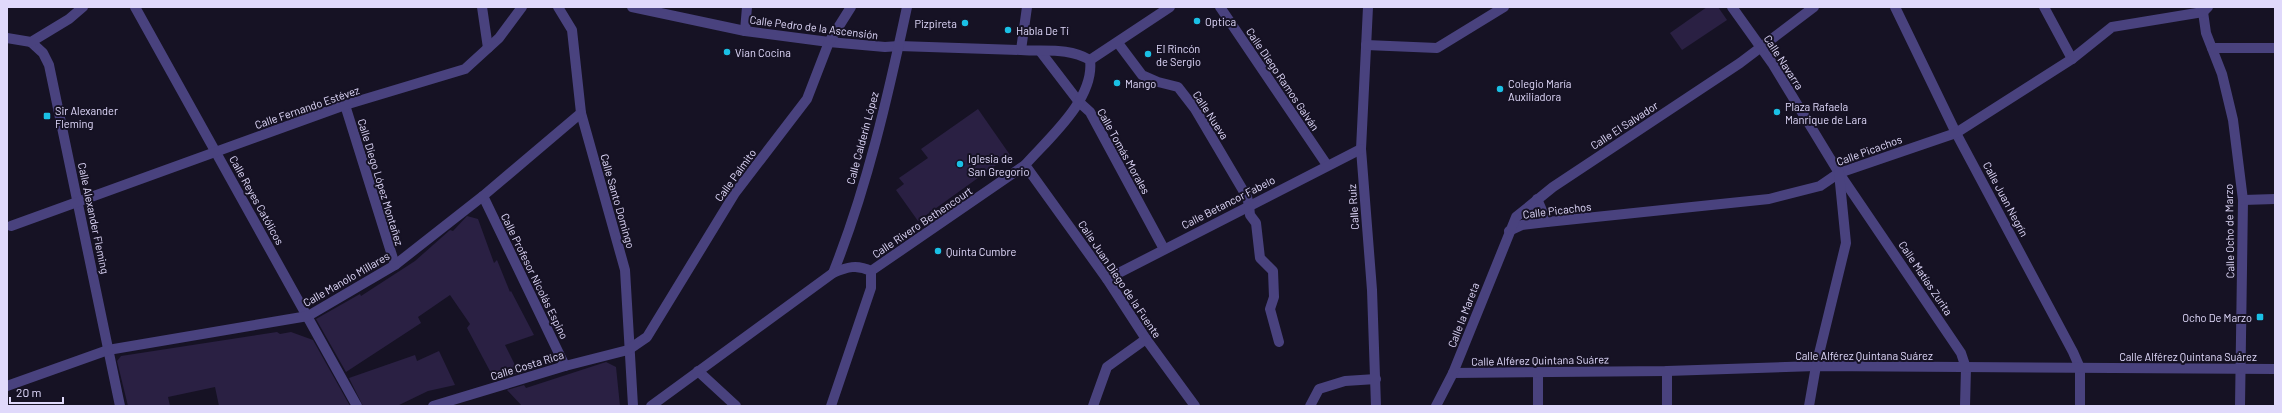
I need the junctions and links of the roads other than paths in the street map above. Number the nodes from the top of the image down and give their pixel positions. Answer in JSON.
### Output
{"nodes":[{"id":1,"x":83,"y":7,"type":"edge"},
{"id":2,"x":135,"y":7,"type":"edge"},
{"id":3,"x":482,"y":7,"type":"edge"},
{"id":4,"x":522,"y":7,"type":"edge"},
{"id":5,"x":561,"y":7,"type":"edge"},
{"id":6,"x":632,"y":7,"type":"edge"},
{"id":7,"x":747,"y":7,"type":"edge"},
{"id":8,"x":851,"y":7,"type":"edge"},
{"id":9,"x":907,"y":7,"type":"edge"},
{"id":10,"x":1026,"y":7,"type":"edge"},
{"id":11,"x":1170,"y":7,"type":"edge"},
{"id":12,"x":1220,"y":7,"type":"edge"},
{"id":13,"x":1368,"y":7,"type":"edge"},
{"id":14,"x":1504,"y":7,"type":"edge"},
{"id":15,"x":1732,"y":7,"type":"edge"},
{"id":16,"x":1814,"y":7,"type":"edge"},
{"id":17,"x":1895,"y":7,"type":"edge"},
{"id":18,"x":2044,"y":7,"type":"edge"},
{"id":19,"x":2205,"y":9,"type":"edge"},
{"id":20,"x":745,"y":31,"type":"junction"},
{"id":21,"x":8,"y":39,"type":"edge"},
{"id":22,"x":32,"y":42,"type":"junction"},
{"id":23,"x":829,"y":42,"type":"junction"},
{"id":24,"x":1118,"y":43,"type":"junction"},
{"id":25,"x":1366,"y":45,"type":"junction"},
{"id":26,"x":899,"y":46,"type":"junction"},
{"id":27,"x":488,"y":48,"type":"junction"},
{"id":28,"x":1762,"y":48,"type":"junction"},
{"id":29,"x":2212,"y":48,"type":"junction"},
{"id":30,"x":2275,"y":48,"type":"edge"},
{"id":31,"x":1020,"y":50,"type":"junction"},
{"id":32,"x":1040,"y":51,"type":"junction"},
{"id":33,"x":2072,"y":59,"type":"junction"},
{"id":34,"x":1090,"y":63,"type":"junction"},
{"id":35,"x":1079,"y":102,"type":"junction"},
{"id":36,"x":345,"y":105,"type":"junction"},
{"id":37,"x":581,"y":113,"type":"junction"},
{"id":38,"x":1956,"y":133,"type":"junction"},
{"id":39,"x":1361,"y":150,"type":"junction"},
{"id":40,"x":216,"y":152,"type":"junction"},
{"id":41,"x":1025,"y":165,"type":"junction"},
{"id":42,"x":1327,"y":165,"type":"junction"},
{"id":43,"x":1839,"y":173,"type":"junction"},
{"id":44,"x":483,"y":196,"type":"junction"},
{"id":45,"x":1538,"y":199,"type":"junction"},
{"id":46,"x":2275,"y":199,"type":"edge"},
{"id":47,"x":2243,"y":200,"type":"junction"},
{"id":48,"x":79,"y":202,"type":"junction"},
{"id":49,"x":1249,"y":205,"type":"junction"},
{"id":50,"x":1547,"y":222,"type":"junction"},
{"id":51,"x":11,"y":226,"type":"dead end"},
{"id":52,"x":1509,"y":232,"type":"junction"},
{"id":53,"x":1164,"y":249,"type":"junction"},
{"id":54,"x":395,"y":265,"type":"junction"},
{"id":55,"x":871,"y":271,"type":"junction"},
{"id":56,"x":833,"y":273,"type":"junction"},
{"id":57,"x":1107,"y":278,"type":"junction"},
{"id":58,"x":308,"y":316,"type":"junction"},
{"id":59,"x":1146,"y":339,"type":"junction"},
{"id":60,"x":1279,"y":342,"type":"dead end"},
{"id":61,"x":108,"y":350,"type":"junction"},
{"id":62,"x":628,"y":350,"type":"junction"},
{"id":63,"x":565,"y":366,"type":"junction"},
{"id":64,"x":1816,"y":366,"type":"junction"},
{"id":65,"x":1966,"y":368,"type":"junction"},
{"id":66,"x":2080,"y":368,"type":"junction"},
{"id":67,"x":2241,"y":368,"type":"junction"},
{"id":68,"x":2275,"y":369,"type":"edge"},
{"id":69,"x":698,"y":371,"type":"junction"},
{"id":70,"x":1668,"y":371,"type":"junction"},
{"id":71,"x":1538,"y":372,"type":"junction"},
{"id":72,"x":1453,"y":373,"type":"junction"},
{"id":73,"x":1376,"y":379,"type":"junction"},
{"id":74,"x":7,"y":386,"type":"edge"},
{"id":75,"x":120,"y":406,"type":"edge"},
{"id":76,"x":356,"y":406,"type":"edge"},
{"id":77,"x":433,"y":406,"type":"edge"},
{"id":78,"x":633,"y":406,"type":"edge"},
{"id":79,"x":651,"y":406,"type":"edge"},
{"id":80,"x":736,"y":406,"type":"edge"},
{"id":81,"x":832,"y":406,"type":"edge"},
{"id":82,"x":1093,"y":406,"type":"edge"},
{"id":83,"x":1194,"y":406,"type":"edge"},
{"id":84,"x":1310,"y":406,"type":"edge"},
{"id":85,"x":1376,"y":406,"type":"edge"},
{"id":86,"x":1436,"y":406,"type":"edge"},
{"id":87,"x":1538,"y":406,"type":"edge"},
{"id":88,"x":1667,"y":406,"type":"edge"},
{"id":89,"x":1809,"y":406,"type":"edge"},
{"id":90,"x":1965,"y":406,"type":"edge"},
{"id":91,"x":2080,"y":406,"type":"edge"},
{"id":92,"x":2240,"y":406,"type":"edge"}],
"edges":[{"from":1,"to":22,"type":"street"},
{"from":2,"to":40,"type":"street","name":"Calle Reyes Católicos"},
{"from":3,"to":27,"type":"street"},
{"from":4,"to":27,"type":"street","name":"Calle Fernando Estévez"},
{"from":5,"to":37,"type":"street","name":"Calle Santo Domingo"},
{"from":6,"to":20,"type":"street","name":"Calle Pedro de la Ascensión"},
{"from":7,"to":20,"type":"street"},
{"from":8,"to":23,"type":"street","name":"Calle Palmito"},
{"from":9,"to":26,"type":"street","name":"Calle Calderín López"},
{"from":10,"to":31,"type":"street"},
{"from":11,"to":24,"type":"street"},
{"from":12,"to":42,"type":"street","name":"Calle Diego Ramos Galván"},
{"from":13,"to":25,"type":"street","name":"Calle Ruiz"},
{"from":14,"to":25,"type":"street"},
{"from":15,"to":28,"type":"street","name":"Calle Navarra"},
{"from":16,"to":28,"type":"street","name":"Calle El Salvador"},
{"from":17,"to":38,"type":"street","name":"Calle Juan Negrín"},
{"from":18,"to":33,"type":"street"},
{"from":19,"to":29,"type":"street","name":"Calle Ocho de Marzo"},
{"from":19,"to":33,"type":"street","name":"Calle Picachos"},
{"from":20,"to":23,"type":"street","name":"Calle Pedro de la Ascensión"},
{"from":21,"to":22,"type":"street"},
{"from":22,"to":48,"type":"street","name":"Calle Alexander Fleming"},
{"from":23,"to":26,"type":"street","name":"Calle Pedro de la Ascensión"},
{"from":23,"to":62,"type":"street","name":"Calle Palmito"},
{"from":24,"to":34,"type":"street"},
{"from":24,"to":49,"type":"street","name":"Calle Nueva"},
{"from":25,"to":39,"type":"street","name":"Calle Ruiz"},
{"from":26,"to":31,"type":"street","name":"Calle Pedro de la Ascensión"},
{"from":26,"to":56,"type":"street","name":"Calle Calderín López"},
{"from":27,"to":36,"type":"street","name":"Calle Fernando Estévez"},
{"from":28,"to":43,"type":"street","name":"Calle Navarra"},
{"from":28,"to":45,"type":"street","name":"Calle El Salvador"},
{"from":29,"to":30,"type":"street"},
{"from":29,"to":47,"type":"street","name":"Calle Ocho de Marzo"},
{"from":31,"to":32,"type":"street","name":"Calle Pedro de la Ascensión"},
{"from":32,"to":34,"type":"street","name":"Calle Pedro de la Ascensión"},
{"from":32,"to":35,"type":"street","name":"Calle Tomás Morales"},
{"from":33,"to":38,"type":"street","name":"Calle Picachos"},
{"from":34,"to":35,"type":"street","name":"Calle Rivero Bethencourt"},
{"from":35,"to":41,"type":"street","name":"Calle Rivero Bethencourt"},
{"from":35,"to":53,"type":"street","name":"Calle Tomás Morales"},
{"from":36,"to":40,"type":"street","name":"Calle Fernando Estévez"},
{"from":36,"to":54,"type":"street","name":"Calle Diego López Montañez"},
{"from":37,"to":44,"type":"street","name":"Calle Manolo Millares"},
{"from":37,"to":62,"type":"street","name":"Calle Santo Domingo"},
{"from":38,"to":43,"type":"street","name":"Calle Picachos"},
{"from":38,"to":66,"type":"street","name":"Calle Juan Negrín"},
{"from":39,"to":42,"type":"street","name":"Calle Betancor Fabelo"},
{"from":39,"to":73,"type":"street","name":"Calle Ruiz"},
{"from":40,"to":48,"type":"street","name":"Calle Fernando Estévez"},
{"from":40,"to":58,"type":"street","name":"Calle Reyes Católicos"},
{"from":41,"to":55,"type":"street","name":"Calle Rivero Bethencourt"},
{"from":41,"to":57,"type":"street","name":"Calle Juan Diego de la Fuente"},
{"from":42,"to":49,"type":"street","name":"Calle Betancor Fabelo"},
{"from":43,"to":50,"type":"street","name":"Calle Picachos"},
{"from":43,"to":64,"type":"street"},
{"from":43,"to":65,"type":"street","name":"Calle Matías Zurita"},
{"from":44,"to":54,"type":"street","name":"Calle Manolo Millares"},
{"from":44,"to":63,"type":"street","name":"Calle Profesor Nicolás Espino"},
{"from":45,"to":50,"type":"street"},
{"from":45,"to":52,"type":"street","name":"Calle El Salvador"},
{"from":46,"to":47,"type":"street"},
{"from":47,"to":67,"type":"street","name":"Calle Ocho de Marzo"},
{"from":48,"to":51,"type":"street","name":"Calle Fernando Estévez"},
{"from":48,"to":61,"type":"street","name":"Calle Alexander Fleming"},
{"from":49,"to":53,"type":"street","name":"Calle Betancor Fabelo"},
{"from":49,"to":60,"type":"street","name":"Calle Nueva"},
{"from":50,"to":52,"type":"street","name":"Calle Picachos"},
{"from":52,"to":72,"type":"street","name":"Calle la Mareta"},
{"from":53,"to":57,"type":"street","name":"Calle Betancor Fabelo"},
{"from":54,"to":58,"type":"street","name":"Calle Manolo Millares"},
{"from":55,"to":56,"type":"street","name":"Calle Rivero Bethencourt"},
{"from":55,"to":81,"type":"street"},
{"from":56,"to":69,"type":"street","name":"Calle Rivero Bethencourt"},
{"from":57,"to":59,"type":"street","name":"Calle Juan Diego de la Fuente"},
{"from":58,"to":61,"type":"street","name":"Calle Manolo Millares"},
{"from":58,"to":76,"type":"street","name":"Calle Reyes Católicos"},
{"from":59,"to":82,"type":"street"},
{"from":59,"to":83,"type":"street","name":"Calle Juan Diego de la Fuente"},
{"from":61,"to":74,"type":"street","name":"Calle Manolo Millares"},
{"from":61,"to":75,"type":"street","name":"Calle Alexander Fleming"},
{"from":62,"to":63,"type":"street","name":"Calle Costa Rica"},
{"from":62,"to":78,"type":"street","name":"Calle Santo Domingo"},
{"from":63,"to":77,"type":"street","name":"Calle Costa Rica"},
{"from":64,"to":65,"type":"street","name":"Calle Alférez Quintana Suárez"},
{"from":64,"to":70,"type":"street","name":"Calle Alférez Quintana Suárez"},
{"from":64,"to":89,"type":"street"},
{"from":65,"to":66,"type":"street","name":"Calle Alférez Quintana Suárez"},
{"from":65,"to":90,"type":"street","name":"Calle Matías Zurita"},
{"from":66,"to":67,"type":"street","name":"Calle Alférez Quintana Suárez"},
{"from":66,"to":91,"type":"street","name":"Calle Juan Negrín"},
{"from":67,"to":68,"type":"street","name":"Calle Alférez Quintana Suárez"},
{"from":67,"to":92,"type":"street","name":"Calle Ocho de Marzo"},
{"from":69,"to":79,"type":"street","name":"Calle Rivero Bethencourt"},
{"from":69,"to":80,"type":"street"},
{"from":70,"to":71,"type":"street","name":"Calle Alférez Quintana Suárez"},
{"from":70,"to":88,"type":"street"},
{"from":71,"to":72,"type":"street","name":"Calle Alférez Quintana Suárez"},
{"from":71,"to":87,"type":"street"},
{"from":72,"to":86,"type":"street","name":"Calle la Mareta"},
{"from":73,"to":84,"type":"street"},
{"from":73,"to":85,"type":"street","name":"Calle Ruiz"}]}
